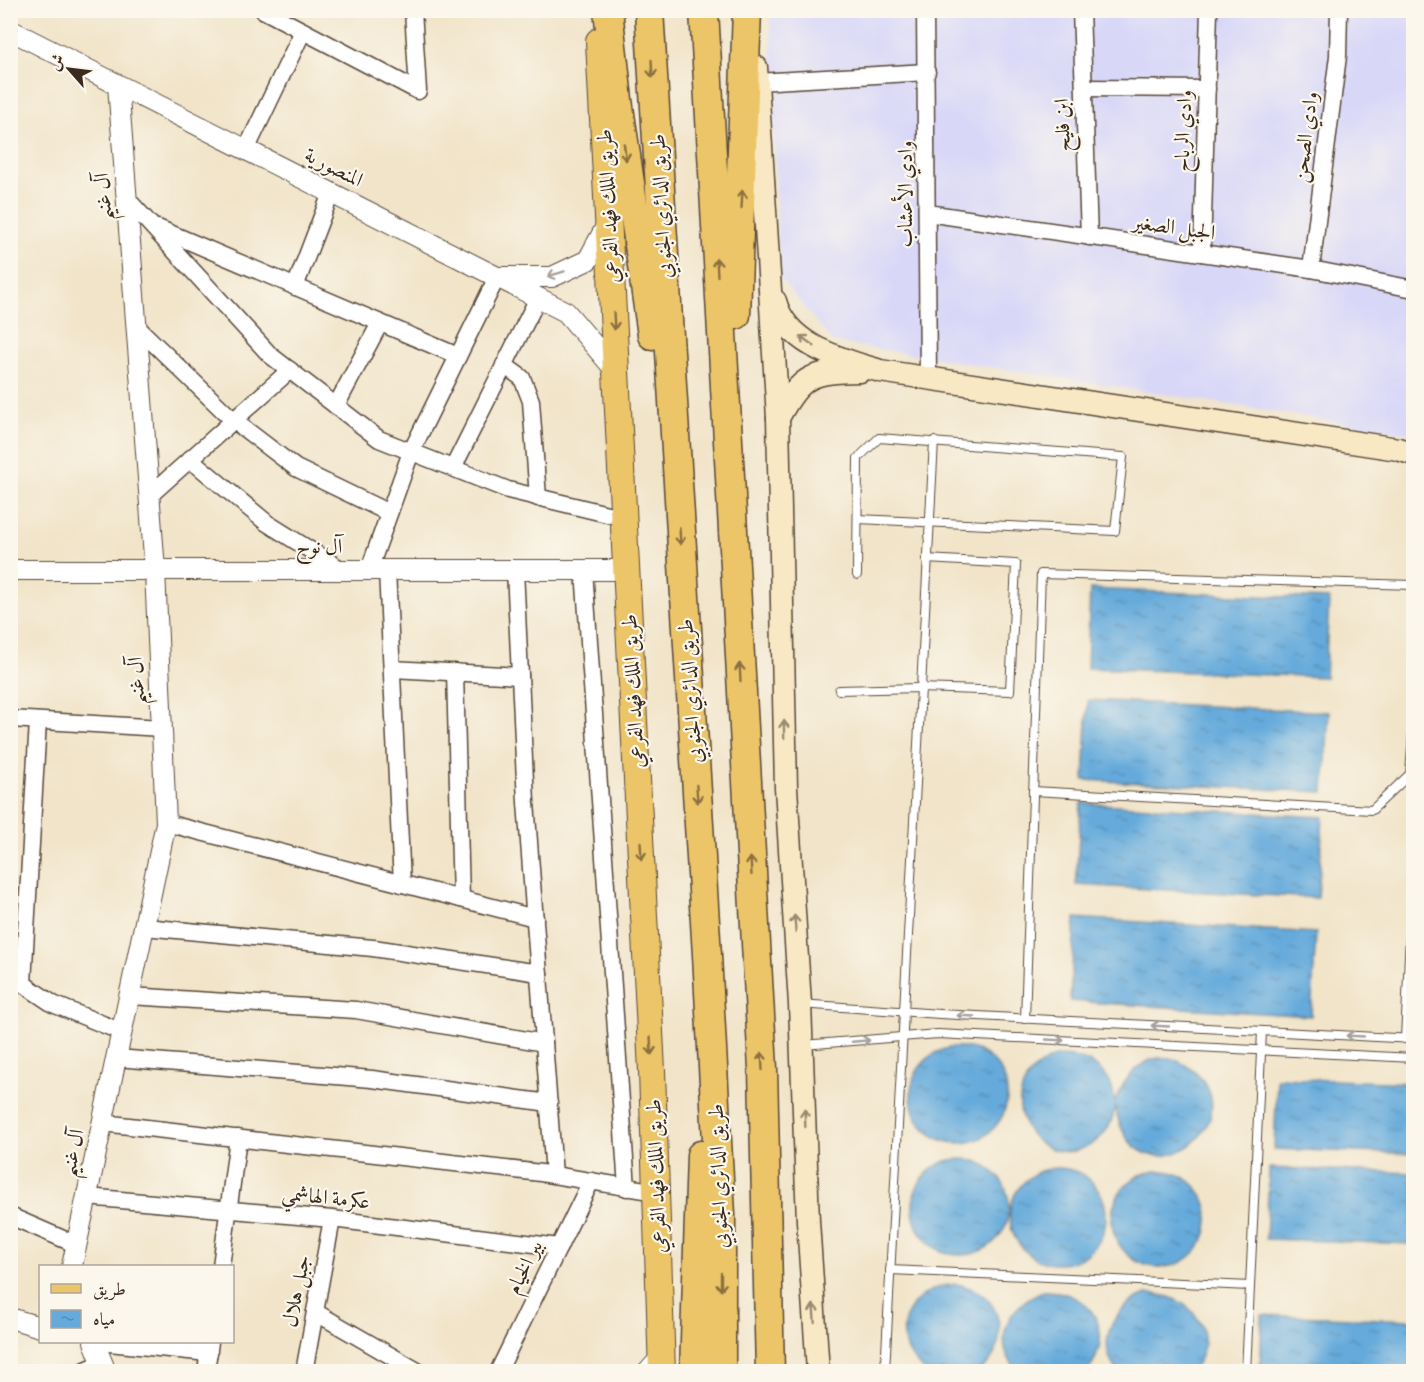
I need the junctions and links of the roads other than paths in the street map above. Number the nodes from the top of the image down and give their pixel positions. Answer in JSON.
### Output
{"nodes":[{"id":1,"x":263,"y":10,"type":"edge"},
{"id":2,"x":413,"y":10,"type":"edge"},
{"id":3,"x":598,"y":10,"type":"edge"},
{"id":4,"x":608,"y":10,"type":"edge"},
{"id":5,"x":649,"y":10,"type":"edge"},
{"id":6,"x":704,"y":10,"type":"edge"},
{"id":7,"x":747,"y":10,"type":"edge"},
{"id":8,"x":752,"y":10,"type":"edge"},
{"id":9,"x":925,"y":10,"type":"edge"},
{"id":10,"x":1081,"y":10,"type":"edge"},
{"id":11,"x":1209,"y":10,"type":"edge"},
{"id":12,"x":1338,"y":10,"type":"edge"},
{"id":13,"x":10,"y":30,"type":"edge"},
{"id":14,"x":303,"y":31,"type":"junction"},
{"id":15,"x":927,"y":72,"type":"junction"},
{"id":16,"x":757,"y":82,"type":"junction"},
{"id":17,"x":118,"y":85,"type":"junction"},
{"id":18,"x":1084,"y":88,"type":"junction"},
{"id":19,"x":1207,"y":89,"type":"junction"},
{"id":20,"x":246,"y":150,"type":"junction"},
{"id":21,"x":331,"y":193,"type":"junction"},
{"id":22,"x":127,"y":199,"type":"junction"},
{"id":23,"x":927,"y":213,"type":"junction"},
{"id":24,"x":609,"y":221,"type":"junction"},
{"id":25,"x":152,"y":226,"type":"junction"},
{"id":26,"x":1089,"y":237,"type":"junction"},
{"id":27,"x":1202,"y":253,"type":"junction"},
{"id":28,"x":1311,"y":269,"type":"junction"},
{"id":29,"x":497,"y":277,"type":"junction"},
{"id":30,"x":771,"y":285,"type":"junction"},
{"id":31,"x":295,"y":287,"type":"junction"},
{"id":32,"x":1413,"y":289,"type":"edge"},
{"id":33,"x":538,"y":297,"type":"junction"},
{"id":34,"x":380,"y":323,"type":"junction"},
{"id":35,"x":136,"y":327,"type":"junction"},
{"id":36,"x":458,"y":356,"type":"junction"},
{"id":37,"x":504,"y":366,"type":"junction"},
{"id":38,"x":290,"y":370,"type":"junction"},
{"id":39,"x":880,"y":371,"type":"junction"},
{"id":40,"x":616,"y":372,"type":"junction"},
{"id":41,"x":928,"y":378,"type":"junction"},
{"id":42,"x":336,"y":406,"type":"junction"},
{"id":43,"x":778,"y":418,"type":"junction"},
{"id":44,"x":233,"y":420,"type":"junction"},
{"id":45,"x":934,"y":441,"type":"junction"},
{"id":46,"x":1408,"y":450,"type":"edge"},
{"id":47,"x":411,"y":452,"type":"junction"},
{"id":48,"x":190,"y":459,"type":"junction"},
{"id":49,"x":453,"y":468,"type":"junction"},
{"id":50,"x":678,"y":490,"type":"junction"},
{"id":51,"x":149,"y":496,"type":"junction"},
{"id":52,"x":538,"y":498,"type":"junction"},
{"id":53,"x":389,"y":513,"type":"junction"},
{"id":54,"x":624,"y":518,"type":"junction"},
{"id":55,"x":858,"y":519,"type":"junction"},
{"id":56,"x":928,"y":522,"type":"junction"},
{"id":57,"x":732,"y":530,"type":"junction"},
{"id":58,"x":926,"y":559,"type":"junction"},
{"id":59,"x":10,"y":570,"type":"edge"},
{"id":60,"x":155,"y":570,"type":"junction"},
{"id":61,"x":342,"y":570,"type":"junction"},
{"id":62,"x":378,"y":570,"type":"junction"},
{"id":63,"x":515,"y":570,"type":"junction"},
{"id":64,"x":584,"y":570,"type":"junction"},
{"id":65,"x":627,"y":570,"type":"junction"},
{"id":66,"x":857,"y":575,"type":"dead end"},
{"id":67,"x":1413,"y":585,"type":"edge"},
{"id":68,"x":392,"y":669,"type":"junction"},
{"id":69,"x":455,"y":672,"type":"junction"},
{"id":70,"x":520,"y":676,"type":"junction"},
{"id":71,"x":919,"y":688,"type":"junction"},
{"id":72,"x":839,"y":690,"type":"dead end"},
{"id":73,"x":10,"y":719,"type":"edge"},
{"id":74,"x":1413,"y":719,"type":"edge"},
{"id":75,"x":38,"y":721,"type":"junction"},
{"id":76,"x":162,"y":728,"type":"junction"},
{"id":77,"x":1412,"y":776,"type":"edge"},
{"id":78,"x":1033,"y":791,"type":"junction"},
{"id":79,"x":166,"y":823,"type":"junction"},
{"id":80,"x":1413,"y":850,"type":"edge"},
{"id":81,"x":402,"y":884,"type":"junction"},
{"id":82,"x":461,"y":899,"type":"junction"},
{"id":83,"x":535,"y":918,"type":"junction"},
{"id":84,"x":144,"y":927,"type":"junction"},
{"id":85,"x":707,"y":955,"type":"junction"},
{"id":86,"x":539,"y":973,"type":"junction"},
{"id":87,"x":17,"y":979,"type":"edge"},
{"id":88,"x":130,"y":996,"type":"junction"},
{"id":89,"x":800,"y":1004,"type":"junction"},
{"id":90,"x":903,"y":1011,"type":"junction"},
{"id":91,"x":1025,"y":1019,"type":"junction"},
{"id":92,"x":1262,"y":1031,"type":"junction"},
{"id":93,"x":122,"y":1032,"type":"junction"},
{"id":94,"x":902,"y":1037,"type":"junction"},
{"id":95,"x":1409,"y":1039,"type":"edge"},
{"id":96,"x":544,"y":1043,"type":"junction"},
{"id":97,"x":802,"y":1046,"type":"junction"},
{"id":98,"x":1261,"y":1050,"type":"junction"},
{"id":99,"x":117,"y":1058,"type":"junction"},
{"id":100,"x":1413,"y":1058,"type":"edge"},
{"id":101,"x":549,"y":1103,"type":"junction"},
{"id":102,"x":103,"y":1123,"type":"junction"},
{"id":103,"x":238,"y":1138,"type":"junction"},
{"id":104,"x":765,"y":1157,"type":"junction"},
{"id":105,"x":554,"y":1175,"type":"junction"},
{"id":106,"x":591,"y":1181,"type":"junction"},
{"id":107,"x":627,"y":1188,"type":"junction"},
{"id":108,"x":657,"y":1192,"type":"junction"},
{"id":109,"x":87,"y":1197,"type":"junction"},
{"id":110,"x":229,"y":1211,"type":"junction"},
{"id":111,"x":10,"y":1216,"type":"edge"},
{"id":112,"x":332,"y":1219,"type":"junction"},
{"id":113,"x":77,"y":1245,"type":"junction"},
{"id":114,"x":559,"y":1247,"type":"junction"},
{"id":115,"x":72,"y":1265,"type":"edge"},
{"id":116,"x":221,"y":1265,"type":"edge"},
{"id":117,"x":890,"y":1270,"type":"junction"},
{"id":118,"x":1250,"y":1286,"type":"junction"},
{"id":119,"x":315,"y":1312,"type":"junction"},
{"id":120,"x":10,"y":1318,"type":"edge"},
{"id":121,"x":39,"y":1327,"type":"edge"},
{"id":122,"x":95,"y":1343,"type":"edge"},
{"id":123,"x":136,"y":1343,"type":"edge"},
{"id":124,"x":210,"y":1347,"type":"edge"},
{"id":125,"x":661,"y":1360,"type":"edge"},
{"id":126,"x":104,"y":1367,"type":"edge"},
{"id":127,"x":81,"y":1371,"type":"edge"},
{"id":128,"x":206,"y":1371,"type":"edge"},
{"id":129,"x":304,"y":1371,"type":"edge"},
{"id":130,"x":419,"y":1371,"type":"edge"},
{"id":131,"x":498,"y":1371,"type":"edge"},
{"id":132,"x":640,"y":1371,"type":"edge"},
{"id":133,"x":694,"y":1371,"type":"edge"},
{"id":134,"x":721,"y":1371,"type":"edge"},
{"id":135,"x":770,"y":1371,"type":"edge"},
{"id":136,"x":787,"y":1371,"type":"edge"},
{"id":137,"x":818,"y":1371,"type":"edge"},
{"id":138,"x":885,"y":1371,"type":"edge"},
{"id":139,"x":1246,"y":1371,"type":"edge"}],
"edges":[{"from":1,"to":14,"type":"street"},
{"from":2,"to":14,"type":"street"},
{"from":3,"to":24,"type":"main road","name":"طريق الملك فهد الفرعي"},
{"from":4,"to":50,"type":"highway","one_way":true},
{"from":5,"to":50,"type":"highway","name":"طريق الدائري الجنوبي","one_way":true},
{"from":57,"to":6,"type":"highway","one_way":true},
{"from":57,"to":7,"type":"highway","one_way":true},
{"from":8,"to":16,"type":"main road"},
{"from":9,"to":15,"type":"street","name":"وادي الأعشاب"},
{"from":10,"to":18,"type":"street","name":"ابن فليح"},
{"from":11,"to":19,"type":"street","name":"وادي الرباح"},
{"from":12,"to":28,"type":"street","name":"وادي الصحن"},
{"from":13,"to":17,"type":"street","name":"المنصورية"},
{"from":14,"to":20,"type":"street"},
{"from":15,"to":16,"type":"street"},
{"from":15,"to":23,"type":"street","name":"وادي الأعشاب"},
{"from":16,"to":30,"type":"main road"},
{"from":17,"to":20,"type":"street","name":"المنصورية"},
{"from":17,"to":22,"type":"street","name":"آل غنيم"},
{"from":18,"to":19,"type":"street"},
{"from":18,"to":26,"type":"street","name":"ابن فليح"},
{"from":19,"to":27,"type":"street","name":"وادي الرباح"},
{"from":20,"to":21,"type":"street","name":"المنصورية"},
{"from":21,"to":29,"type":"street","name":"المنصورية"},
{"from":21,"to":31,"type":"street"},
{"from":22,"to":25,"type":"street"},
{"from":22,"to":35,"type":"street","name":"آل غنيم"},
{"from":23,"to":26,"type":"street","name":"الجبل الصغير"},
{"from":23,"to":41,"type":"street","name":"وادي الأعشاب"},
{"from":24,"to":29,"type":"street","one_way":true},
{"from":24,"to":40,"type":"main road","name":"طريق الملك فهد الفرعي","one_way":true},
{"from":25,"to":31,"type":"street"},
{"from":25,"to":38,"type":"street"},
{"from":26,"to":27,"type":"street","name":"الجبل الصغير"},
{"from":27,"to":28,"type":"street","name":"الجبل الصغير"},
{"from":28,"to":32,"type":"street","name":"الجبل الصغير"},
{"from":29,"to":33,"type":"street","name":"المنصورية"},
{"from":29,"to":36,"type":"street"},
{"from":39,"to":30,"type":"main road","one_way":true},
{"from":30,"to":43,"type":"main road"},
{"from":31,"to":34,"type":"street"},
{"from":33,"to":37,"type":"street"},
{"from":33,"to":40,"type":"street","name":"المنصورية"},
{"from":34,"to":36,"type":"street"},
{"from":34,"to":42,"type":"street"},
{"from":35,"to":44,"type":"street"},
{"from":35,"to":51,"type":"street","name":"آل غنيم"},
{"from":36,"to":47,"type":"street"},
{"from":37,"to":49,"type":"street"},
{"from":37,"to":52,"type":"street"},
{"from":38,"to":42,"type":"street"},
{"from":38,"to":44,"type":"street"},
{"from":39,"to":41,"type":"main road"},
{"from":39,"to":43,"type":"main road"},
{"from":40,"to":54,"type":"main road","name":"طريق الملك فهد الفرعي"},
{"from":41,"to":46,"type":"main road"},
{"from":42,"to":47,"type":"street"},
{"from":89,"to":43,"type":"main road","one_way":true},
{"from":44,"to":48,"type":"street"},
{"from":44,"to":53,"type":"street"},
{"from":45,"to":55,"type":"lane"},
{"from":45,"to":56,"type":"lane"},
{"from":45,"to":56,"type":"lane"},
{"from":47,"to":49,"type":"street"},
{"from":47,"to":53,"type":"street"},
{"from":48,"to":51,"type":"street"},
{"from":48,"to":61,"type":"street"},
{"from":49,"to":52,"type":"street"},
{"from":50,"to":85,"type":"highway","name":"طريق الدائري الجنوبي","one_way":true},
{"from":51,"to":60,"type":"street","name":"آل غنيم"},
{"from":52,"to":54,"type":"street"},
{"from":53,"to":62,"type":"street"},
{"from":54,"to":65,"type":"main road","name":"طريق الملك فهد الفرعي"},
{"from":55,"to":56,"type":"lane"},
{"from":55,"to":66,"type":"lane"},
{"from":56,"to":58,"type":"lane"},
{"from":104,"to":57,"type":"highway","one_way":true},
{"from":58,"to":71,"type":"lane"},
{"from":58,"to":71,"type":"lane"},
{"from":59,"to":60,"type":"street","name":"آل نوح"},
{"from":60,"to":61,"type":"street","name":"آل نوح"},
{"from":60,"to":76,"type":"street","name":"آل غنيم"},
{"from":61,"to":62,"type":"street","name":"آل نوح"},
{"from":62,"to":63,"type":"street","name":"آل نوح"},
{"from":62,"to":68,"type":"street"},
{"from":63,"to":64,"type":"street","name":"آل نوح"},
{"from":63,"to":70,"type":"street"},
{"from":64,"to":65,"type":"street","name":"آل نوح"},
{"from":64,"to":107,"type":"street"},
{"from":65,"to":108,"type":"main road","name":"طريق الملك فهد الفرعي","one_way":true},
{"from":67,"to":78,"type":"lane"},
{"from":68,"to":69,"type":"street"},
{"from":68,"to":81,"type":"street"},
{"from":69,"to":70,"type":"street"},
{"from":69,"to":82,"type":"street"},
{"from":70,"to":83,"type":"street"},
{"from":71,"to":72,"type":"lane"},
{"from":71,"to":90,"type":"lane"},
{"from":73,"to":75,"type":"street"},
{"from":74,"to":77,"type":"lane"},
{"from":75,"to":76,"type":"street"},
{"from":75,"to":87,"type":"street"},
{"from":76,"to":79,"type":"street","name":"آل غنيم"},
{"from":77,"to":78,"type":"lane"},
{"from":78,"to":91,"type":"lane"},
{"from":79,"to":81,"type":"street"},
{"from":79,"to":84,"type":"street","name":"آل غنيم"},
{"from":80,"to":95,"type":"lane"},
{"from":81,"to":82,"type":"street"},
{"from":82,"to":83,"type":"street"},
{"from":83,"to":86,"type":"street"},
{"from":84,"to":86,"type":"street"},
{"from":84,"to":88,"type":"street","name":"آل غنيم"},
{"from":85,"to":133,"type":"highway"},
{"from":85,"to":134,"type":"highway","name":"طريق الدائري الجنوبي","one_way":true},
{"from":86,"to":96,"type":"street"},
{"from":87,"to":93,"type":"street"},
{"from":88,"to":93,"type":"street","name":"آل غنيم"},
{"from":88,"to":96,"type":"street"},
{"from":89,"to":90,"type":"lane"},
{"from":89,"to":97,"type":"main road"},
{"from":91,"to":90,"type":"lane","one_way":true},
{"from":90,"to":94,"type":"lane"},
{"from":92,"to":91,"type":"lane","one_way":true},
{"from":95,"to":92,"type":"lane","one_way":true},
{"from":92,"to":98,"type":"lane"},
{"from":93,"to":99,"type":"street","name":"آل غنيم"},
{"from":97,"to":94,"type":"lane","one_way":true},
{"from":94,"to":98,"type":"lane","one_way":true},
{"from":94,"to":117,"type":"lane"},
{"from":96,"to":101,"type":"street"},
{"from":137,"to":97,"type":"main road","one_way":true},
{"from":98,"to":100,"type":"lane"},
{"from":98,"to":118,"type":"lane"},
{"from":99,"to":101,"type":"street"},
{"from":99,"to":102,"type":"street","name":"آل غنيم"},
{"from":101,"to":105,"type":"street"},
{"from":102,"to":103,"type":"street"},
{"from":102,"to":109,"type":"street","name":"آل غنيم"},
{"from":103,"to":105,"type":"street"},
{"from":103,"to":110,"type":"street"},
{"from":104,"to":135,"type":"highway"},
{"from":104,"to":136,"type":"highway"},
{"from":105,"to":106,"type":"street"},
{"from":106,"to":107,"type":"street"},
{"from":106,"to":114,"type":"street","name":"بير الخيام"},
{"from":107,"to":108,"type":"street"},
{"from":108,"to":125,"type":"main road","name":"طريق الملك فهد الفرعي"},
{"from":109,"to":110,"type":"street","name":"عكرمة الهاشمي"},
{"from":109,"to":113,"type":"street","name":"آل غنيم"},
{"from":110,"to":112,"type":"street","name":"عكرمة الهاشمي"},
{"from":110,"to":116,"type":"street"},
{"from":111,"to":113,"type":"street"},
{"from":112,"to":114,"type":"street","name":"عكرمة الهاشمي"},
{"from":112,"to":119,"type":"street","name":"جبل هلال"},
{"from":113,"to":115,"type":"street","name":"آل غنيم"},
{"from":114,"to":131,"type":"street","name":"بير الخيام"},
{"from":117,"to":118,"type":"lane"},
{"from":117,"to":138,"type":"lane"},
{"from":118,"to":139,"type":"lane"},
{"from":119,"to":129,"type":"street","name":"جبل هلال"},
{"from":119,"to":130,"type":"street"},
{"from":120,"to":121,"type":"street"},
{"from":122,"to":126,"type":"street"},
{"from":123,"to":124,"type":"street"},
{"from":124,"to":128,"type":"street"},
{"from":125,"to":132,"type":"lane"},
{"from":126,"to":127,"type":"street"}]}
